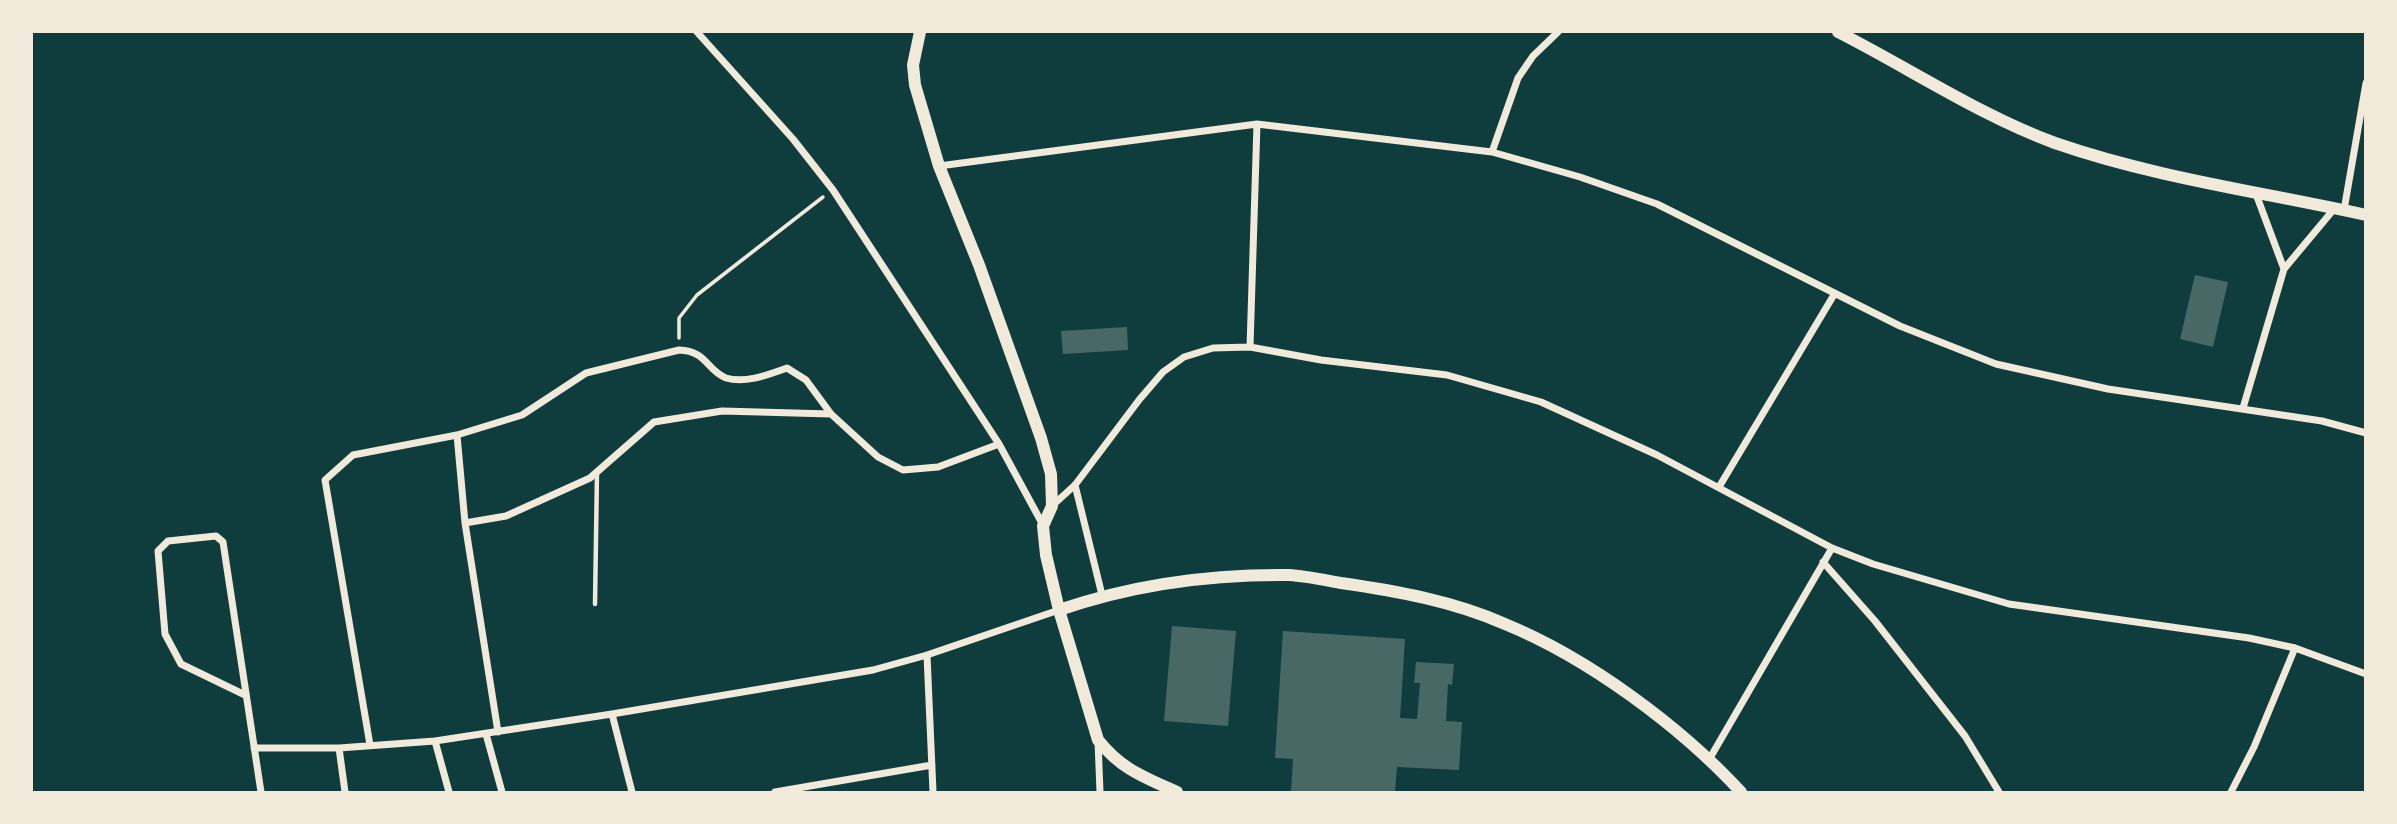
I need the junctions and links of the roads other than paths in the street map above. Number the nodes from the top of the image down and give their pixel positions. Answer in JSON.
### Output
{"nodes":[{"id":1,"x":697,"y":32,"type":"edge"},
{"id":2,"x":920,"y":32,"type":"edge"},
{"id":3,"x":1558,"y":32,"type":"edge"},
{"id":4,"x":1838,"y":32,"type":"edge"},
{"id":5,"x":2365,"y":83,"type":"edge"},
{"id":6,"x":1256,"y":124,"type":"junction"},
{"id":7,"x":1492,"y":152,"type":"junction"},
{"id":8,"x":939,"y":166,"type":"junction"},
{"id":9,"x":2256,"y":194,"type":"junction"},
{"id":10,"x":2339,"y":209,"type":"junction"},
{"id":11,"x":2365,"y":215,"type":"edge"},
{"id":12,"x":2284,"y":270,"type":"junction"},
{"id":13,"x":1835,"y":293,"type":"junction"},
{"id":14,"x":1250,"y":347,"type":"junction"},
{"id":15,"x":2243,"y":408,"type":"junction"},
{"id":16,"x":831,"y":414,"type":"junction"},
{"id":17,"x":2365,"y":433,"type":"edge"},
{"id":18,"x":457,"y":435,"type":"junction"},
{"id":19,"x":999,"y":444,"type":"junction"},
{"id":20,"x":597,"y":471,"type":"junction"},
{"id":21,"x":1075,"y":485,"type":"junction"},
{"id":22,"x":1719,"y":487,"type":"junction"},
{"id":23,"x":1052,"y":506,"type":"junction"},
{"id":24,"x":465,"y":523,"type":"junction"},
{"id":25,"x":1043,"y":526,"type":"junction"},
{"id":26,"x":1832,"y":548,"type":"junction"},
{"id":27,"x":1824,"y":562,"type":"junction"},
{"id":28,"x":1102,"y":595,"type":"junction"},
{"id":29,"x":595,"y":604,"type":"dead end"},
{"id":30,"x":1059,"y":610,"type":"junction"},
{"id":31,"x":2295,"y":648,"type":"junction"},
{"id":32,"x":927,"y":655,"type":"junction"},
{"id":33,"x":2365,"y":674,"type":"edge"},
{"id":34,"x":245,"y":695,"type":"junction"},
{"id":35,"x":612,"y":714,"type":"junction"},
{"id":36,"x":498,"y":732,"type":"junction"},
{"id":37,"x":486,"y":734,"type":"junction"},
{"id":38,"x":1098,"y":740,"type":"junction"},
{"id":39,"x":435,"y":741,"type":"junction"},
{"id":40,"x":370,"y":745,"type":"junction"},
{"id":41,"x":254,"y":748,"type":"junction"},
{"id":42,"x":339,"y":748,"type":"junction"},
{"id":43,"x":1710,"y":758,"type":"junction"},
{"id":44,"x":932,"y":765,"type":"junction"},
{"id":45,"x":261,"y":793,"type":"edge"},
{"id":46,"x":345,"y":793,"type":"edge"},
{"id":47,"x":449,"y":793,"type":"edge"},
{"id":48,"x":502,"y":793,"type":"edge"},
{"id":49,"x":632,"y":793,"type":"edge"},
{"id":50,"x":775,"y":793,"type":"edge"},
{"id":51,"x":933,"y":793,"type":"edge"},
{"id":52,"x":1100,"y":793,"type":"edge"},
{"id":53,"x":1177,"y":793,"type":"edge"},
{"id":54,"x":1741,"y":793,"type":"edge"},
{"id":55,"x":1999,"y":793,"type":"edge"},
{"id":56,"x":2231,"y":793,"type":"edge"}],
"edges":[{"from":1,"to":19,"type":"street"},
{"from":2,"to":8,"type":"street"},
{"from":3,"to":7,"type":"street"},
{"from":4,"to":9,"type":"street"},
{"from":5,"to":10,"type":"street"},
{"from":6,"to":7,"type":"street"},
{"from":6,"to":8,"type":"street"},
{"from":6,"to":14,"type":"street"},
{"from":7,"to":13,"type":"street"},
{"from":8,"to":23,"type":"street"},
{"from":9,"to":10,"type":"street"},
{"from":9,"to":12,"type":"street"},
{"from":10,"to":11,"type":"street"},
{"from":10,"to":12,"type":"street"},
{"from":12,"to":15,"type":"street"},
{"from":13,"to":15,"type":"street"},
{"from":13,"to":22,"type":"street"},
{"from":14,"to":21,"type":"street"},
{"from":14,"to":22,"type":"street"},
{"from":15,"to":17,"type":"street"},
{"from":16,"to":18,"type":"street"},
{"from":16,"to":19,"type":"street"},
{"from":16,"to":20,"type":"street"},
{"from":18,"to":24,"type":"street"},
{"from":18,"to":40,"type":"street"},
{"from":19,"to":25,"type":"street"},
{"from":20,"to":24,"type":"street"},
{"from":20,"to":29,"type":"lane"},
{"from":21,"to":23,"type":"street"},
{"from":21,"to":28,"type":"street"},
{"from":22,"to":26,"type":"street"},
{"from":23,"to":25,"type":"street"},
{"from":24,"to":36,"type":"street"},
{"from":25,"to":30,"type":"street"},
{"from":26,"to":27,"type":"street"},
{"from":26,"to":31,"type":"street"},
{"from":27,"to":43,"type":"street"},
{"from":27,"to":55,"type":"street"},
{"from":28,"to":30,"type":"street"},
{"from":28,"to":43,"type":"street"},
{"from":30,"to":32,"type":"street"},
{"from":30,"to":38,"type":"street"},
{"from":31,"to":33,"type":"street"},
{"from":31,"to":56,"type":"street"},
{"from":32,"to":35,"type":"street"},
{"from":32,"to":44,"type":"street"},
{"from":34,"to":34,"type":"street"},
{"from":34,"to":41,"type":"street"},
{"from":35,"to":36,"type":"street"},
{"from":35,"to":49,"type":"street"},
{"from":36,"to":37,"type":"street"},
{"from":37,"to":39,"type":"street"},
{"from":37,"to":48,"type":"street"},
{"from":38,"to":52,"type":"street"},
{"from":38,"to":53,"type":"street"},
{"from":39,"to":40,"type":"street"},
{"from":39,"to":47,"type":"street"},
{"from":40,"to":42,"type":"street"},
{"from":41,"to":42,"type":"street"},
{"from":41,"to":45,"type":"street"},
{"from":42,"to":46,"type":"street"},
{"from":43,"to":54,"type":"street"},
{"from":44,"to":50,"type":"street"},
{"from":44,"to":51,"type":"street"}]}
